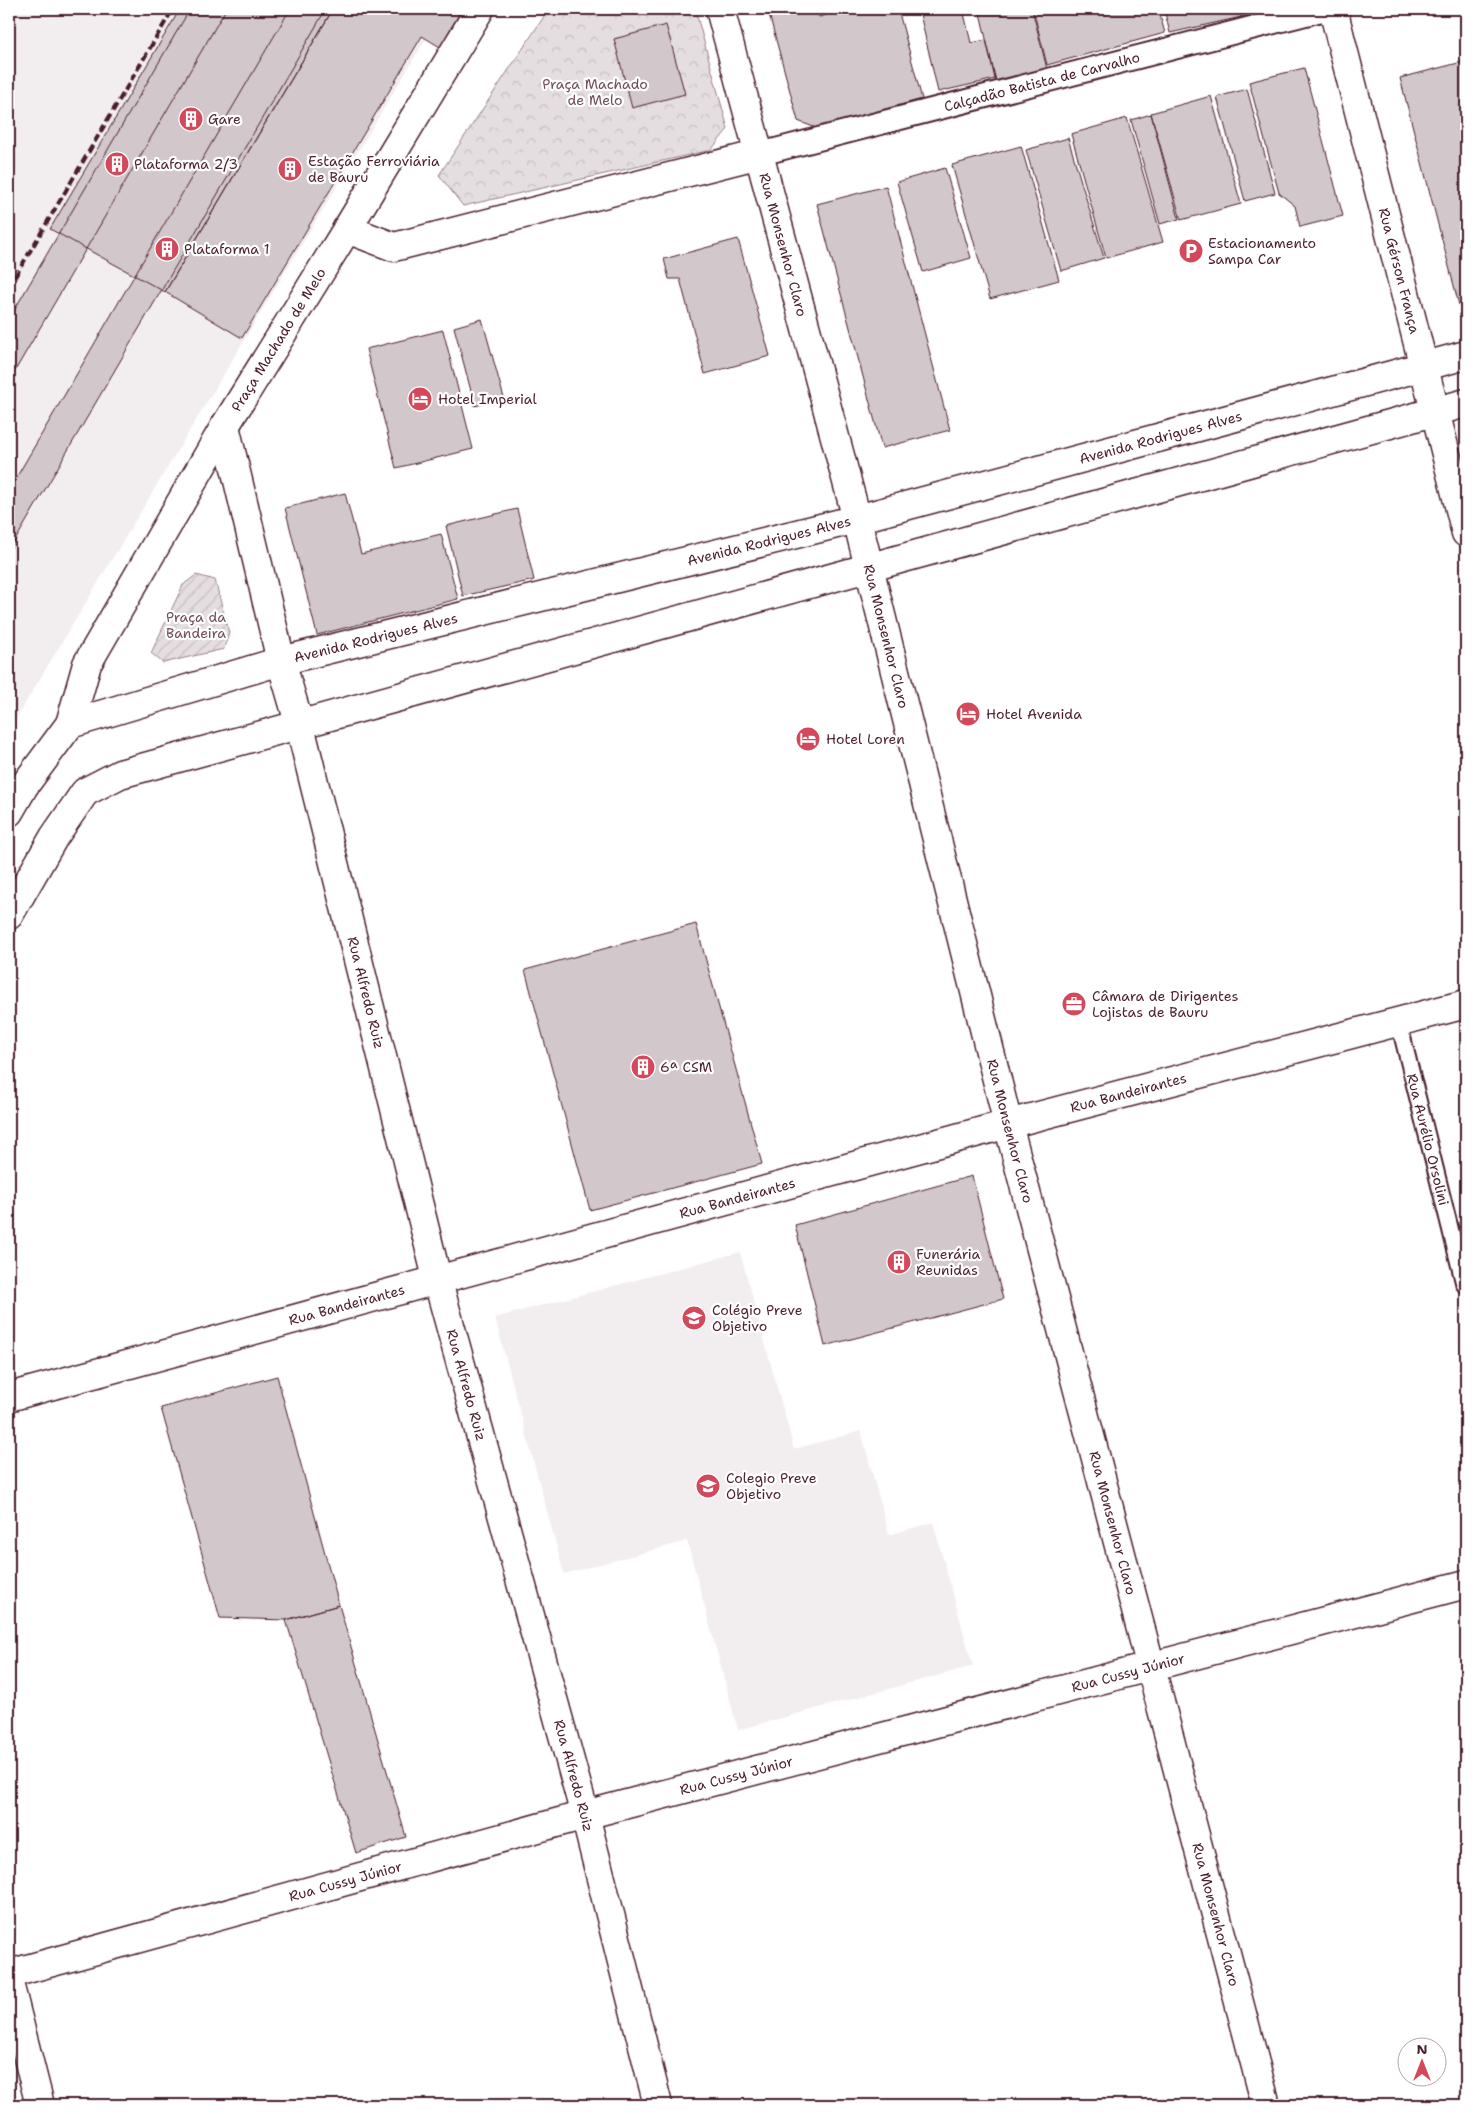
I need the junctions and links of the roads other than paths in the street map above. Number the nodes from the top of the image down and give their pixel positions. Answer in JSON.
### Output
{"nodes":[{"id":1,"x":480,"y":9,"type":"edge"},
{"id":2,"x":720,"y":9,"type":"edge"},
{"id":3,"x":1325,"y":9,"type":"edge"},
{"id":4,"x":1333,"y":9,"type":"edge"},
{"id":5,"x":760,"y":154,"type":"junction"},
{"id":6,"x":348,"y":229,"type":"junction"},
{"id":7,"x":1466,"y":355,"type":"edge"},
{"id":8,"x":1424,"y":366,"type":"junction"},
{"id":9,"x":1466,"y":403,"type":"edge"},
{"id":10,"x":1434,"y":412,"type":"junction"},
{"id":11,"x":225,"y":426,"type":"junction"},
{"id":12,"x":857,"y":519,"type":"junction"},
{"id":13,"x":1466,"y":533,"type":"edge"},
{"id":14,"x":868,"y":567,"type":"junction"},
{"id":15,"x":281,"y":661,"type":"junction"},
{"id":16,"x":70,"y":724,"type":"junction"},
{"id":17,"x":300,"y":726,"type":"junction"},
{"id":18,"x":9,"y":812,"type":"edge"},
{"id":19,"x":9,"y":915,"type":"edge"},
{"id":20,"x":1466,"y":1004,"type":"edge"},
{"id":21,"x":1399,"y":1023,"type":"junction"},
{"id":22,"x":1008,"y":1124,"type":"junction"},
{"id":23,"x":437,"y":1278,"type":"junction"},
{"id":24,"x":1464,"y":1284,"type":"dead end"},
{"id":25,"x":9,"y":1397,"type":"edge"},
{"id":26,"x":1466,"y":1584,"type":"edge"},
{"id":27,"x":1150,"y":1666,"type":"junction"},
{"id":28,"x":585,"y":1815,"type":"junction"},
{"id":29,"x":9,"y":1974,"type":"edge"},
{"id":30,"x":9,"y":1983,"type":"edge"},
{"id":31,"x":40,"y":2105,"type":"edge"},
{"id":32,"x":658,"y":2105,"type":"edge"},
{"id":33,"x":1266,"y":2105,"type":"edge"}],
"edges":[{"from":1,"to":6,"type":"street","name":"Praça Machado de Melo"},
{"from":2,"to":5,"type":"street"},
{"from":3,"to":5,"type":"street","name":"Calçadão Batista de Carvalho"},
{"from":4,"to":8,"type":"street","name":"Rua Gérson França"},
{"from":5,"to":6,"type":"street"},
{"from":5,"to":12,"type":"street","name":"Rua Monsenhor Claro"},
{"from":6,"to":11,"type":"street","name":"Praça Machado de Melo"},
{"from":7,"to":8,"type":"street","name":"Avenida Rodrigues Alves"},
{"from":8,"to":10,"type":"street","name":"Rua Gérson França"},
{"from":8,"to":12,"type":"street","name":"Avenida Rodrigues Alves"},
{"from":9,"to":10,"type":"street"},
{"from":10,"to":13,"type":"street","name":"Rua Gérson França"},
{"from":10,"to":14,"type":"street"},
{"from":11,"to":15,"type":"street"},
{"from":11,"to":16,"type":"street"},
{"from":12,"to":14,"type":"street","name":"Rua Monsenhor Claro"},
{"from":12,"to":15,"type":"street","name":"Avenida Rodrigues Alves"},
{"from":14,"to":17,"type":"street"},
{"from":14,"to":22,"type":"street","name":"Rua Monsenhor Claro"},
{"from":15,"to":16,"type":"street","name":"Avenida Rodrigues Alves"},
{"from":15,"to":17,"type":"street","name":"Rua Alfredo Ruiz"},
{"from":16,"to":18,"type":"street"},
{"from":17,"to":19,"type":"street"},
{"from":17,"to":23,"type":"street","name":"Rua Alfredo Ruiz"},
{"from":20,"to":21,"type":"street","name":"Rua Bandeirantes"},
{"from":21,"to":22,"type":"street","name":"Rua Bandeirantes"},
{"from":21,"to":24,"type":"lane","name":"Rua Aurélio Orsolini"},
{"from":22,"to":23,"type":"street","name":"Rua Bandeirantes"},
{"from":22,"to":27,"type":"street","name":"Rua Monsenhor Claro"},
{"from":23,"to":25,"type":"street","name":"Rua Bandeirantes"},
{"from":23,"to":28,"type":"street","name":"Rua Alfredo Ruiz"},
{"from":26,"to":27,"type":"street","name":"Rua Cussy Júnior"},
{"from":27,"to":28,"type":"street","name":"Rua Cussy Júnior"},
{"from":27,"to":33,"type":"street","name":"Rua Monsenhor Claro"},
{"from":28,"to":29,"type":"street","name":"Rua Cussy Júnior"},
{"from":28,"to":32,"type":"street","name":"Rua Alfredo Ruiz"},
{"from":30,"to":31,"type":"street"}]}
